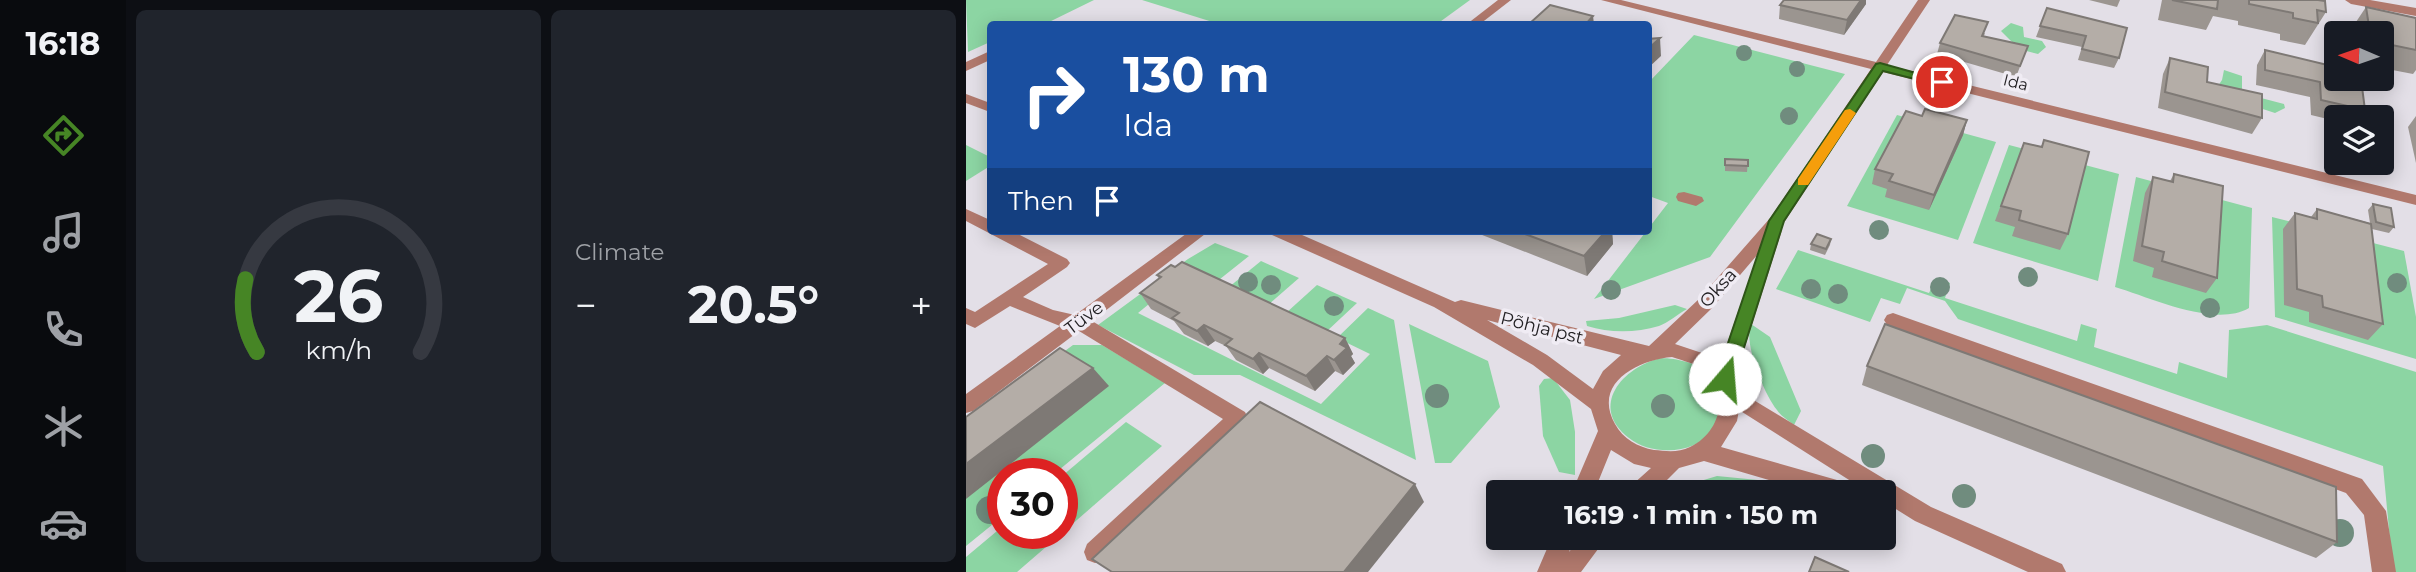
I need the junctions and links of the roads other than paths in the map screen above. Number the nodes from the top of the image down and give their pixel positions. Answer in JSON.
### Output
{"nodes":[{"id":1,"x":1505,"y":0,"type":"edge"},
{"id":2,"x":1607,"y":0,"type":"edge"},
{"id":3,"x":1924,"y":0,"type":"edge"},
{"id":4,"x":2351,"y":0,"type":"edge"},
{"id":5,"x":2416,"y":12,"type":"edge"},
{"id":6,"x":1477,"y":21,"type":"edge"},
{"id":7,"x":987,"y":56,"type":"edge"},
{"id":8,"x":966,"y":66,"type":"edge"},
{"id":9,"x":1880,"y":67,"type":"junction"},
{"id":10,"x":966,"y":98,"type":"edge"},
{"id":11,"x":987,"y":108,"type":"edge"},
{"id":12,"x":2416,"y":200,"type":"edge"},
{"id":13,"x":966,"y":214,"type":"edge"},
{"id":14,"x":1777,"y":221,"type":"junction"},
{"id":15,"x":987,"y":225,"type":"edge"},
{"id":16,"x":1006,"y":235,"type":"edge"},
{"id":17,"x":1196,"y":235,"type":"edge"},
{"id":18,"x":1287,"y":235,"type":"edge"},
{"id":19,"x":1009,"y":298,"type":"junction"},
{"id":20,"x":1440,"y":302,"type":"junction"},
{"id":21,"x":966,"y":315,"type":"edge"},
{"id":22,"x":1893,"y":320,"type":"dead end"},
{"id":23,"x":1079,"y":322,"type":"junction"},
{"id":24,"x":1650,"y":353,"type":"junction"},
{"id":25,"x":1728,"y":387,"type":"junction"},
{"id":26,"x":1600,"y":404,"type":"junction"},
{"id":27,"x":966,"y":405,"type":"edge"},
{"id":28,"x":1607,"y":433,"type":"junction"},
{"id":29,"x":1702,"y":452,"type":"junction"},
{"id":30,"x":1673,"y":460,"type":"junction"},
{"id":31,"x":1588,"y":480,"type":"edge"},
{"id":32,"x":1652,"y":480,"type":"edge"},
{"id":33,"x":1801,"y":480,"type":"edge"},
{"id":34,"x":1896,"y":507,"type":"edge"},
{"id":35,"x":1923,"y":514,"type":"junction"},
{"id":36,"x":1558,"y":550,"type":"edge"},
{"id":37,"x":1585,"y":550,"type":"edge"},
{"id":38,"x":1096,"y":552,"type":"edge"},
{"id":39,"x":1549,"y":572,"type":"edge"},
{"id":40,"x":1566,"y":572,"type":"edge"},
{"id":41,"x":2054,"y":572,"type":"edge"},
{"id":42,"x":2385,"y":572,"type":"edge"}],
"edges":[{"from":1,"to":6,"type":"street"},
{"from":2,"to":9,"type":"street","name":"Ida"},
{"from":3,"to":9,"type":"street","name":"Oksa"},
{"from":4,"to":5,"type":"street"},
{"from":7,"to":8,"type":"street"},
{"from":9,"to":12,"type":"street","name":"Ida"},
{"from":9,"to":14,"type":"street","name":"Oksa"},
{"from":10,"to":11,"type":"street"},
{"from":13,"to":15,"type":"street"},
{"from":14,"to":24,"type":"street","name":"Oksa"},
{"from":14,"to":25,"type":"street","name":"Oksa"},
{"from":16,"to":19,"type":"street"},
{"from":17,"to":23,"type":"street","name":"Tüve"},
{"from":18,"to":20,"type":"street","name":"Põhja pst"},
{"from":19,"to":21,"type":"street"},
{"from":19,"to":23,"type":"street"},
{"from":20,"to":24,"type":"street","name":"Põhja pst"},
{"from":20,"to":26,"type":"street","name":"Põhja pst"},
{"from":22,"to":42,"type":"street"},
{"from":23,"to":27,"type":"street","name":"Tüve"},
{"from":23,"to":38,"type":"street"},
{"from":24,"to":25,"type":"street"},
{"from":24,"to":26,"type":"street"},
{"from":25,"to":29,"type":"street"},
{"from":25,"to":35,"type":"street"},
{"from":26,"to":28,"type":"street"},
{"from":28,"to":30,"type":"street"},
{"from":28,"to":31,"type":"street"},
{"from":29,"to":30,"type":"street"},
{"from":29,"to":33,"type":"street"},
{"from":30,"to":32,"type":"street"},
{"from":34,"to":35,"type":"street"},
{"from":35,"to":41,"type":"street"},
{"from":36,"to":39,"type":"street"},
{"from":37,"to":40,"type":"street"}]}
